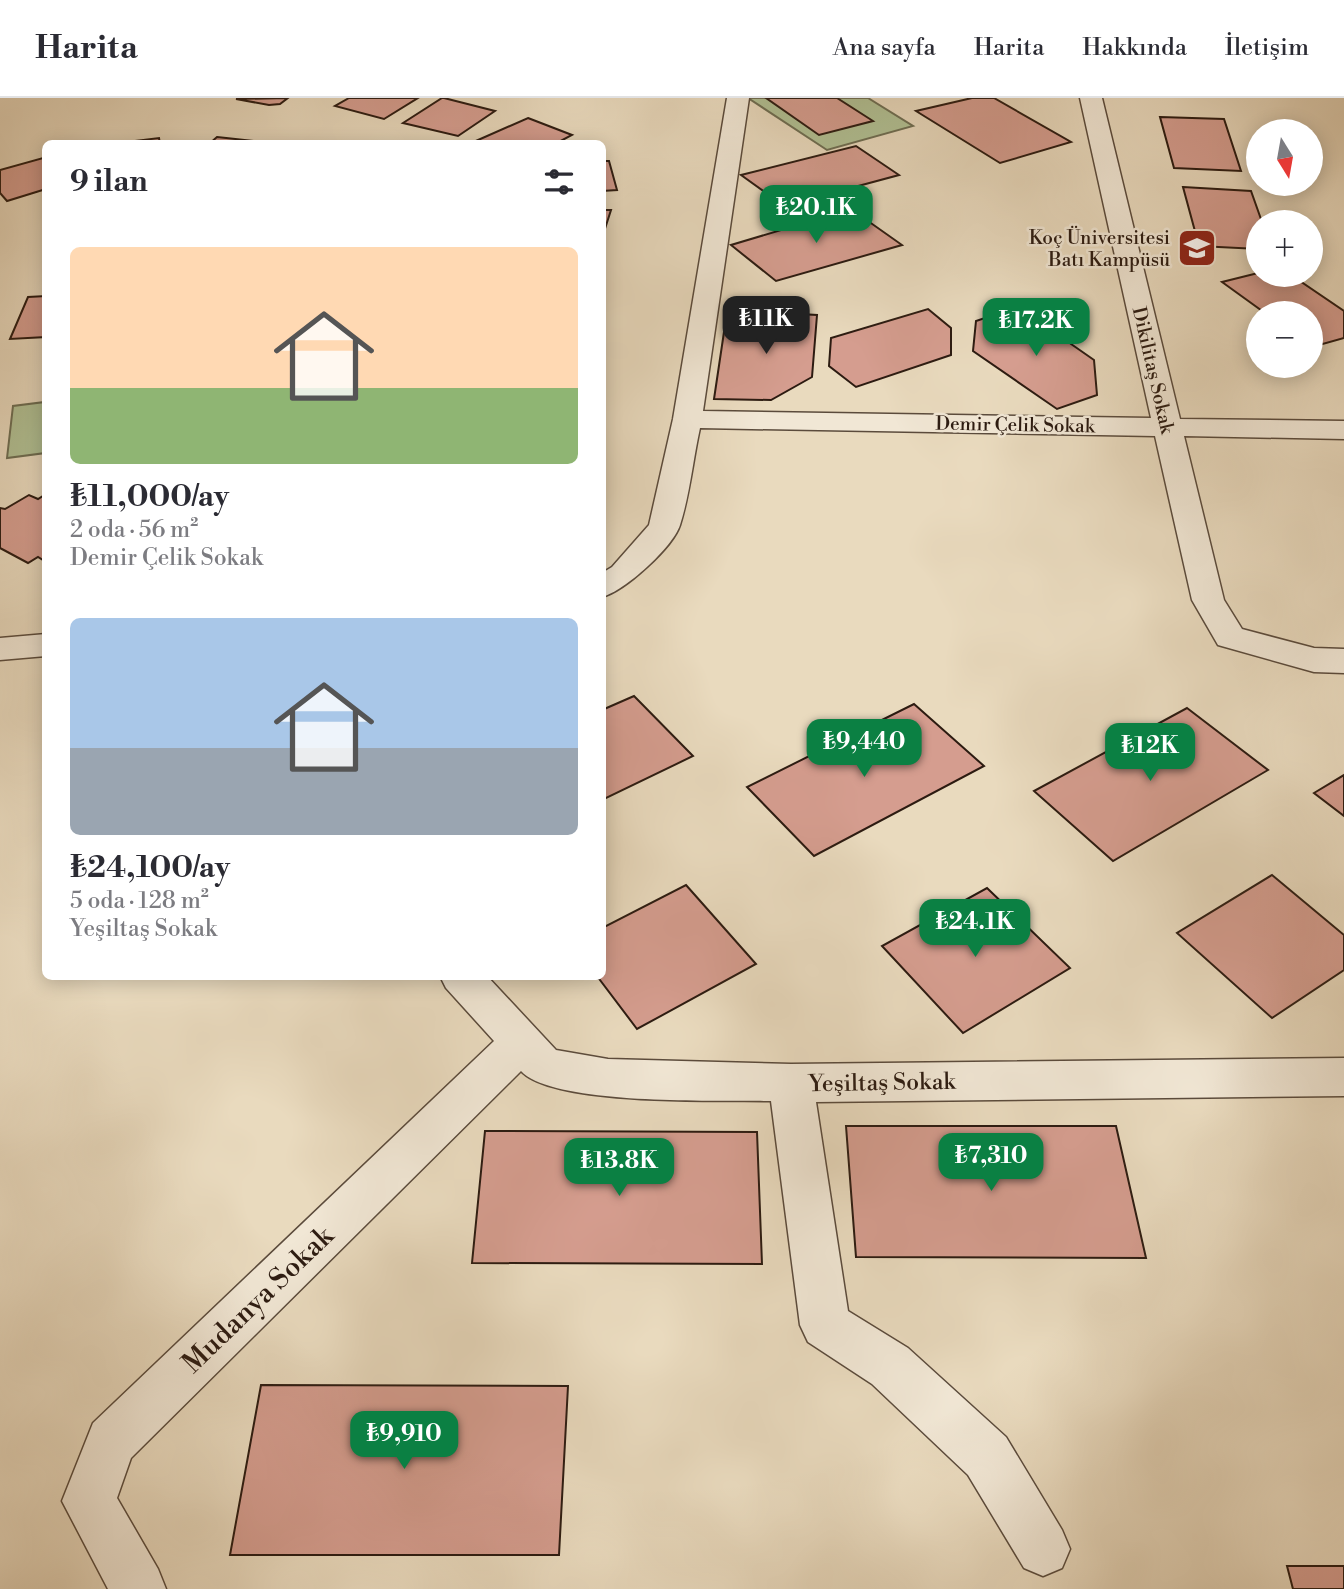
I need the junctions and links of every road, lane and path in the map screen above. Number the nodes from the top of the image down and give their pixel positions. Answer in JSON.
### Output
{"nodes":[{"id":1,"x":738,"y":98,"type":"edge"},
{"id":2,"x":1091,"y":98,"type":"edge"},
{"id":3,"x":687,"y":419,"type":"junction"},
{"id":4,"x":1167,"y":427,"type":"junction"},
{"id":5,"x":1344,"y":430,"type":"edge"},
{"id":6,"x":606,"y":584,"type":"edge"},
{"id":7,"x":42,"y":645,"type":"edge"},
{"id":8,"x":0,"y":649,"type":"edge"},
{"id":9,"x":1344,"y":661,"type":"edge"},
{"id":10,"x":465,"y":980,"type":"edge"},
{"id":11,"x":522,"y":1042,"type":"junction"},
{"id":12,"x":1344,"y":1077,"type":"edge"},
{"id":13,"x":792,"y":1083,"type":"junction"},
{"id":14,"x":1043,"y":1549,"type":"dead end"},
{"id":15,"x":138,"y":1589,"type":"edge"}],
"edges":[{"from":1,"to":3,"type":"street"},
{"from":2,"to":4,"type":"street","name":"Dikilitaş Sokak"},
{"from":3,"to":4,"type":"street","name":"Demir Çelik Sokak"},
{"from":3,"to":6,"type":"street"},
{"from":4,"to":5,"type":"street","name":"Demir Çelik Sokak"},
{"from":4,"to":9,"type":"street","name":"Dikilitaş Sokak"},
{"from":7,"to":8,"type":"street"},
{"from":10,"to":11,"type":"street","name":"Yeşiltaş Sokak"},
{"from":11,"to":13,"type":"street","name":"Yeşiltaş Sokak"},
{"from":11,"to":15,"type":"street","name":"Mudanya Sokak"},
{"from":12,"to":13,"type":"street","name":"Yeşiltaş Sokak"},
{"from":13,"to":14,"type":"street"}]}
